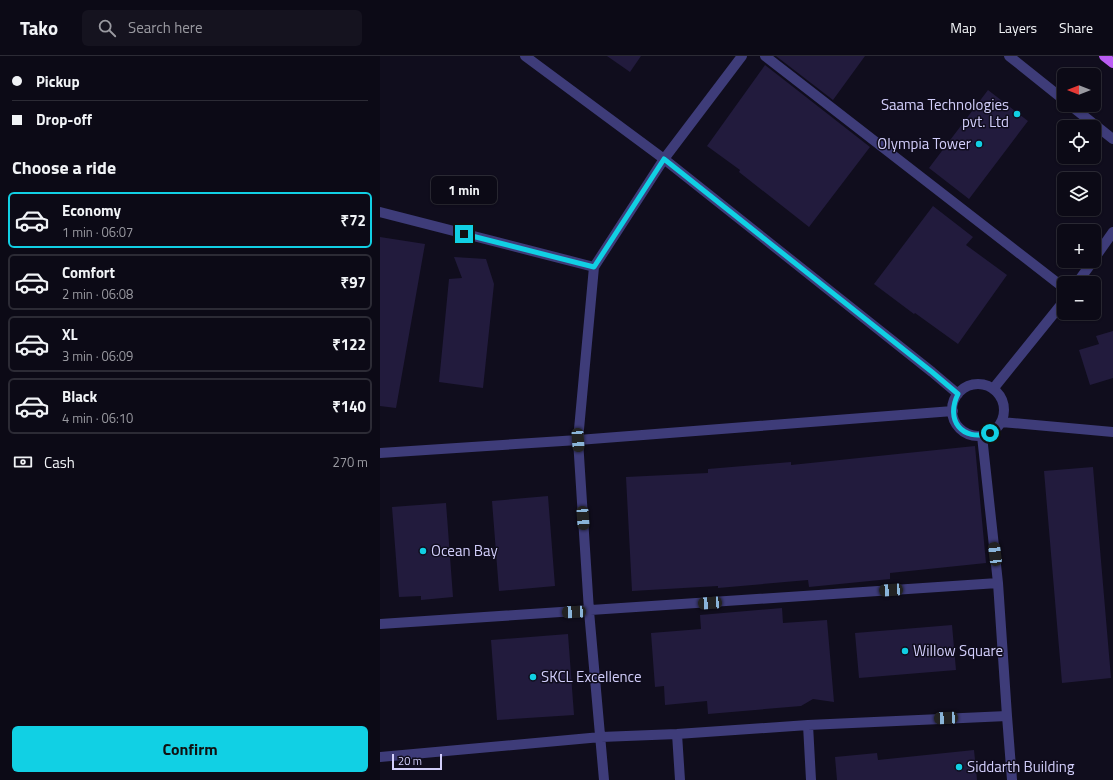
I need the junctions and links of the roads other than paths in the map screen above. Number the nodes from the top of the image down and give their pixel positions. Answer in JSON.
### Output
{"nodes":[{"id":1,"x":525,"y":56,"type":"edge"},
{"id":2,"x":742,"y":56,"type":"edge"},
{"id":3,"x":765,"y":56,"type":"edge"},
{"id":4,"x":1009,"y":56,"type":"edge"},
{"id":5,"x":1104,"y":56,"type":"edge"},
{"id":6,"x":1113,"y":63,"type":"edge"},
{"id":7,"x":1057,"y":94,"type":"edge"},
{"id":8,"x":1079,"y":112,"type":"edge"},
{"id":9,"x":1113,"y":139,"type":"edge"},
{"id":10,"x":664,"y":159,"type":"junction"},
{"id":11,"x":380,"y":212,"type":"edge"},
{"id":12,"x":1113,"y":232,"type":"edge"},
{"id":13,"x":1101,"y":249,"type":"edge"},
{"id":14,"x":594,"y":267,"type":"junction"},
{"id":15,"x":1057,"y":283,"type":"edge"},
{"id":16,"x":1057,"y":310,"type":"edge"},
{"id":17,"x":993,"y":389,"type":"junction"},
{"id":18,"x":958,"y":394,"type":"junction"},
{"id":19,"x":953,"y":411,"type":"junction"},
{"id":20,"x":1001,"y":422,"type":"junction"},
{"id":21,"x":1113,"y":432,"type":"edge"},
{"id":22,"x":982,"y":436,"type":"junction"},
{"id":23,"x":578,"y":440,"type":"junction"},
{"id":24,"x":380,"y":453,"type":"edge"},
{"id":25,"x":998,"y":583,"type":"junction"},
{"id":26,"x":589,"y":611,"type":"junction"},
{"id":27,"x":380,"y":624,"type":"edge"},
{"id":28,"x":1007,"y":716,"type":"junction"},
{"id":29,"x":808,"y":725,"type":"junction"},
{"id":30,"x":677,"y":734,"type":"junction"},
{"id":31,"x":600,"y":737,"type":"junction"},
{"id":32,"x":380,"y":757,"type":"edge"},
{"id":33,"x":604,"y":780,"type":"edge"},
{"id":34,"x":680,"y":780,"type":"edge"},
{"id":35,"x":811,"y":780,"type":"edge"},
{"id":36,"x":1012,"y":780,"type":"edge"}],
"edges":[{"from":1,"to":10,"type":"street"},
{"from":2,"to":10,"type":"street"},
{"from":3,"to":15,"type":"street"},
{"from":4,"to":7,"type":"street"},
{"from":5,"to":6,"type":"main road"},
{"from":8,"to":9,"type":"street"},
{"from":10,"to":14,"type":"street"},
{"from":10,"to":18,"type":"street"},
{"from":11,"to":14,"type":"street"},
{"from":12,"to":13,"type":"street"},
{"from":14,"to":23,"type":"street"},
{"from":16,"to":17,"type":"street"},
{"from":17,"to":18,"type":"street"},
{"from":17,"to":20,"type":"street"},
{"from":18,"to":19,"type":"street"},
{"from":19,"to":22,"type":"street"},
{"from":19,"to":23,"type":"street"},
{"from":20,"to":21,"type":"street"},
{"from":20,"to":22,"type":"street"},
{"from":22,"to":25,"type":"street"},
{"from":23,"to":24,"type":"street"},
{"from":23,"to":26,"type":"street"},
{"from":25,"to":26,"type":"street"},
{"from":25,"to":28,"type":"street"},
{"from":26,"to":27,"type":"street"},
{"from":26,"to":31,"type":"street"},
{"from":28,"to":29,"type":"street"},
{"from":28,"to":36,"type":"street"},
{"from":29,"to":30,"type":"street"},
{"from":29,"to":35,"type":"street"},
{"from":30,"to":31,"type":"street"},
{"from":30,"to":34,"type":"street"},
{"from":31,"to":32,"type":"street"},
{"from":31,"to":33,"type":"street"}]}
